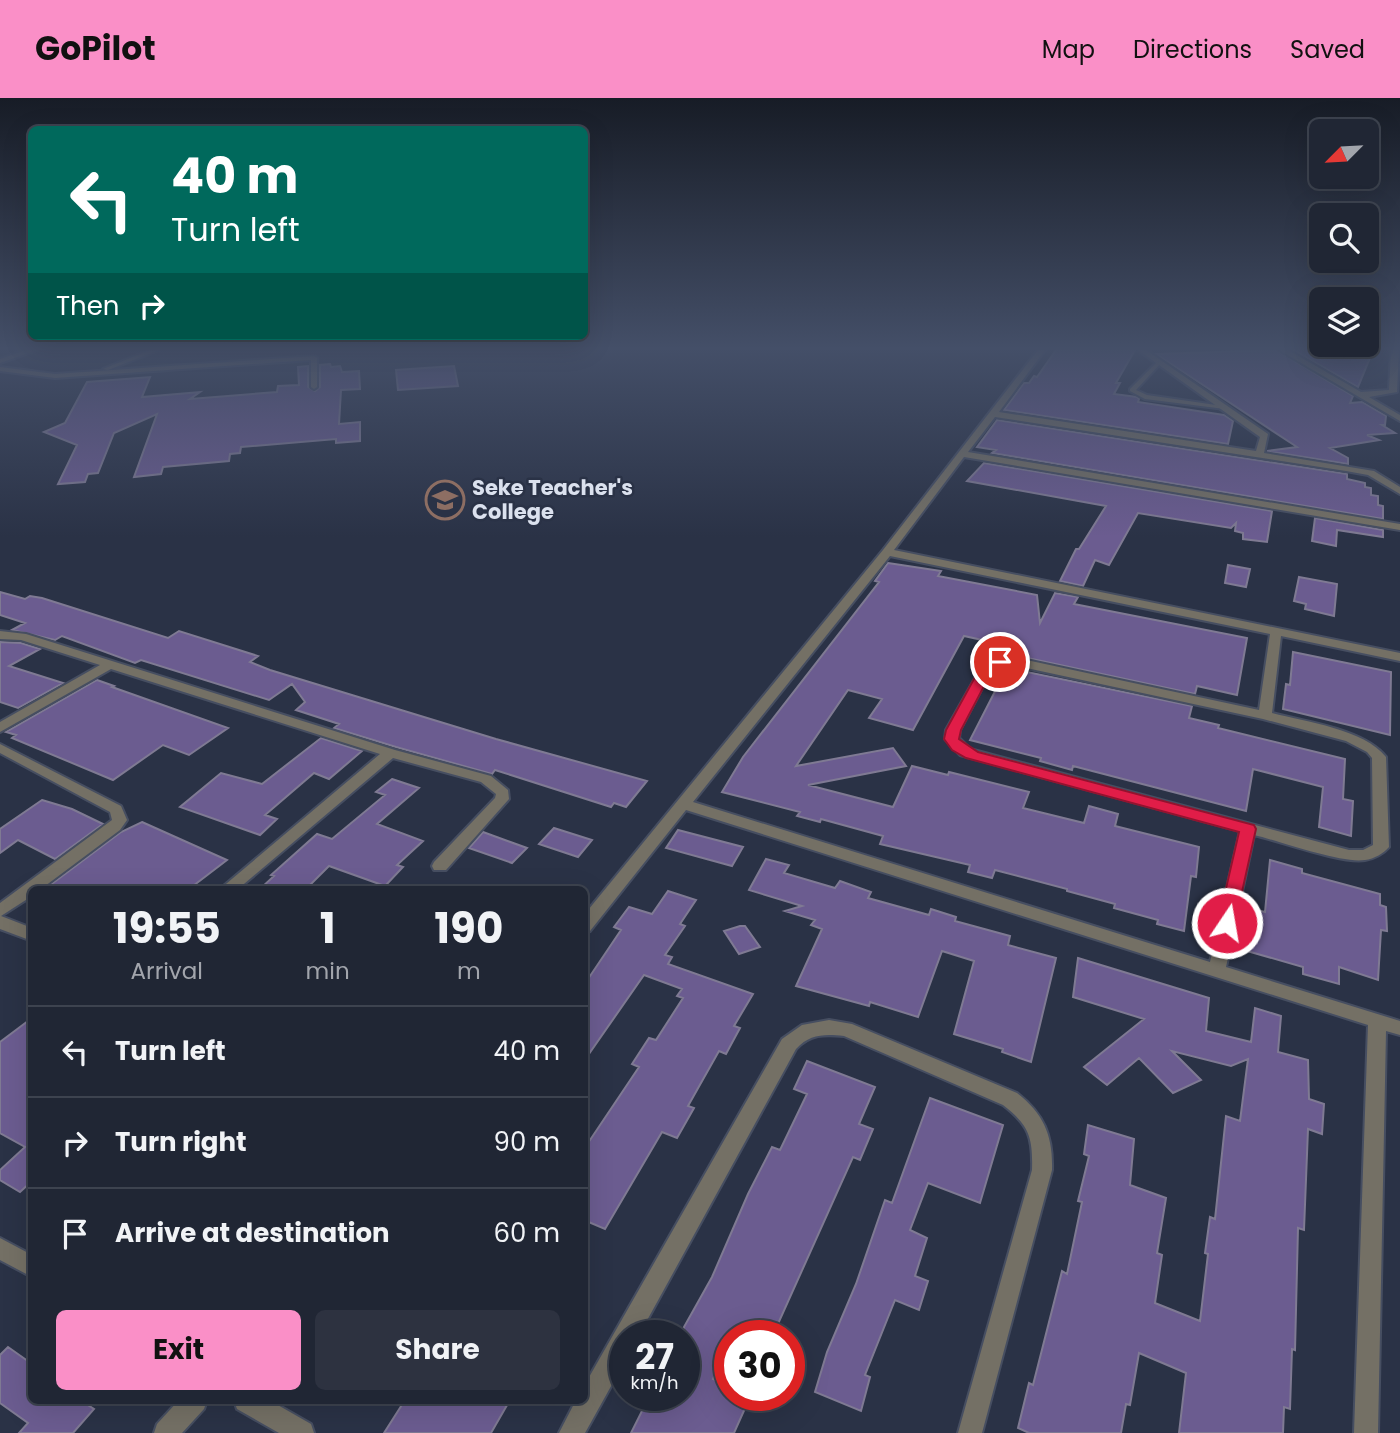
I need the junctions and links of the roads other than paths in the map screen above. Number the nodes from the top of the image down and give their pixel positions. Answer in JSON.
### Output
{"nodes":[{"id":1,"x":1229,"y":412,"type":"edge"},
{"id":2,"x":995,"y":414,"type":"joint"},
{"id":3,"x":962,"y":454,"type":"junction"},
{"id":4,"x":1259,"y":456,"type":"junction"},
{"id":5,"x":1400,"y":491,"type":"edge"},
{"id":6,"x":1400,"y":527,"type":"edge"},
{"id":7,"x":887,"y":552,"type":"junction"},
{"id":8,"x":1276,"y":631,"type":"junction"},
{"id":9,"x":0,"y":635,"type":"edge"},
{"id":10,"x":1400,"y":657,"type":"edge"},
{"id":11,"x":111,"y":664,"type":"junction"},
{"id":12,"x":1265,"y":715,"type":"junction"},
{"id":13,"x":0,"y":728,"type":"edge"},
{"id":14,"x":0,"y":748,"type":"edge"},
{"id":15,"x":390,"y":753,"type":"junction"},
{"id":16,"x":685,"y":805,"type":"junction"},
{"id":17,"x":1248,"y":829,"type":"junction"},
{"id":18,"x":440,"y":866,"type":"dead end"},
{"id":19,"x":34,"y":886,"type":"edge"},
{"id":20,"x":232,"y":886,"type":"edge"},
{"id":21,"x":28,"y":891,"type":"edge"},
{"id":22,"x":0,"y":911,"type":"edge"},
{"id":23,"x":0,"y":922,"type":"edge"},
{"id":24,"x":588,"y":922,"type":"edge"},
{"id":25,"x":28,"y":933,"type":"edge"},
{"id":26,"x":1217,"y":970,"type":"junction"},
{"id":27,"x":1377,"y":1021,"type":"junction"},
{"id":28,"x":1400,"y":1028,"type":"edge"},
{"id":29,"x":0,"y":1248,"type":"edge"},
{"id":30,"x":28,"y":1265,"type":"edge"},
{"id":31,"x":634,"y":1320,"type":"edge"},
{"id":32,"x":609,"y":1365,"type":"edge"},
{"id":33,"x":588,"y":1402,"type":"edge"},
{"id":34,"x":191,"y":1404,"type":"edge"},
{"id":35,"x":253,"y":1404,"type":"edge"},
{"id":36,"x":587,"y":1404,"type":"edge"},
{"id":37,"x":166,"y":1433,"type":"edge"},
{"id":38,"x":302,"y":1433,"type":"edge"},
{"id":39,"x":571,"y":1433,"type":"edge"},
{"id":40,"x":970,"y":1433,"type":"edge"},
{"id":41,"x":1366,"y":1433,"type":"edge"}],
"edges":[{"from":1,"to":4,"type":"street"},
{"from":2,"to":3,"type":"street"},
{"from":2,"to":4,"type":"street"},
{"from":3,"to":6,"type":"street"},
{"from":3,"to":7,"type":"street"},
{"from":4,"to":5,"type":"street"},
{"from":7,"to":8,"type":"street"},
{"from":7,"to":16,"type":"street"},
{"from":8,"to":10,"type":"street"},
{"from":8,"to":12,"type":"street"},
{"from":9,"to":11,"type":"street"},
{"from":11,"to":13,"type":"street"},
{"from":11,"to":15,"type":"street"},
{"from":12,"to":17,"type":"street"},
{"from":12,"to":17,"type":"street"},
{"from":14,"to":19,"type":"street"},
{"from":15,"to":18,"type":"street"},
{"from":15,"to":20,"type":"street"},
{"from":16,"to":24,"type":"street"},
{"from":16,"to":26,"type":"street"},
{"from":17,"to":26,"type":"street"},
{"from":21,"to":22,"type":"street"},
{"from":23,"to":25,"type":"street"},
{"from":26,"to":27,"type":"street"},
{"from":27,"to":28,"type":"street"},
{"from":27,"to":41,"type":"street"},
{"from":29,"to":30,"type":"street"},
{"from":31,"to":40,"type":"street"},
{"from":32,"to":33,"type":"street"},
{"from":34,"to":37,"type":"street"},
{"from":35,"to":38,"type":"street"},
{"from":36,"to":39,"type":"street"}]}
